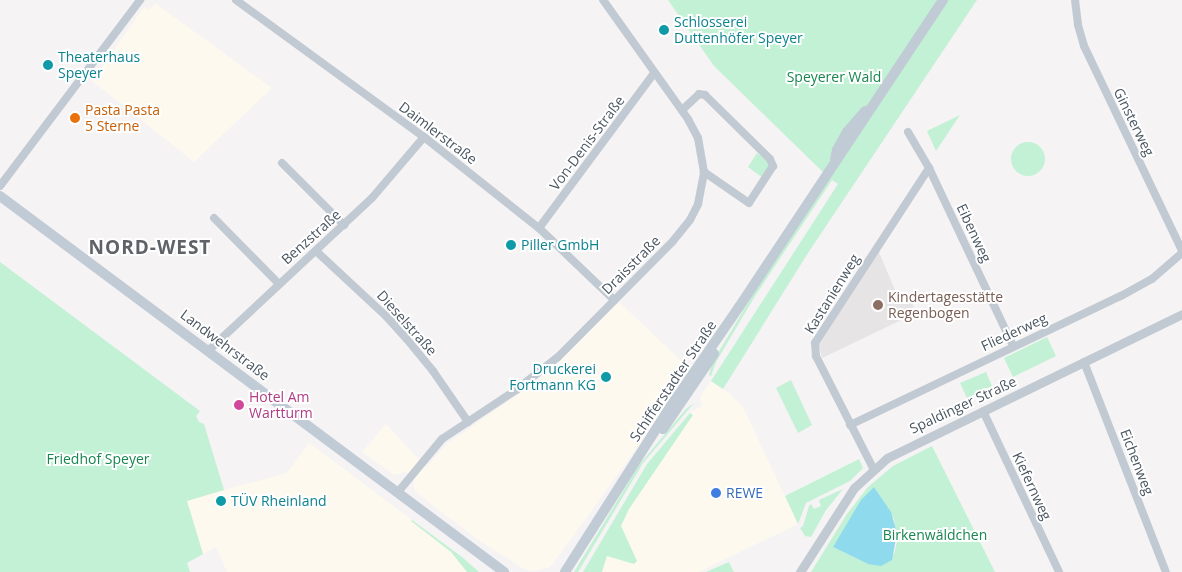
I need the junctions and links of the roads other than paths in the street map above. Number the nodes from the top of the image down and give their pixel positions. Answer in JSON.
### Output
{"nodes":[{"id":1,"x":140,"y":0,"type":"edge"},
{"id":2,"x":236,"y":0,"type":"edge"},
{"id":3,"x":604,"y":0,"type":"edge"},
{"id":4,"x":943,"y":0,"type":"edge"},
{"id":5,"x":1075,"y":0,"type":"edge"},
{"id":6,"x":654,"y":73,"type":"junction"},
{"id":7,"x":682,"y":110,"type":"junction"},
{"id":8,"x":908,"y":132,"type":"dead end"},
{"id":9,"x":424,"y":137,"type":"junction"},
{"id":10,"x":282,"y":163,"type":"dead end"},
{"id":11,"x":929,"y":168,"type":"junction"},
{"id":12,"x":704,"y":172,"type":"junction"},
{"id":13,"x":0,"y":186,"type":"edge"},
{"id":14,"x":0,"y":196,"type":"edge"},
{"id":15,"x":214,"y":218,"type":"dead end"},
{"id":16,"x":344,"y":225,"type":"junction"},
{"id":17,"x":539,"y":228,"type":"junction"},
{"id":18,"x":316,"y":251,"type":"junction"},
{"id":19,"x":1182,"y":252,"type":"edge"},
{"id":20,"x":279,"y":284,"type":"junction"},
{"id":21,"x":614,"y":300,"type":"junction"},
{"id":22,"x":1182,"y":314,"type":"edge"},
{"id":23,"x":1013,"y":346,"type":"junction"},
{"id":24,"x":209,"y":350,"type":"junction"},
{"id":25,"x":1084,"y":362,"type":"junction"},
{"id":26,"x":983,"y":412,"type":"junction"},
{"id":27,"x":468,"y":422,"type":"junction"},
{"id":28,"x":850,"y":425,"type":"junction"},
{"id":29,"x":873,"y":468,"type":"junction"},
{"id":30,"x":398,"y":492,"type":"junction"},
{"id":31,"x":567,"y":570,"type":"edge"},
{"id":32,"x":502,"y":571,"type":"edge"},
{"id":33,"x":556,"y":572,"type":"edge"},
{"id":34,"x":800,"y":572,"type":"edge"},
{"id":35,"x":1059,"y":572,"type":"edge"},
{"id":36,"x":1166,"y":572,"type":"edge"}],
"edges":[{"from":1,"to":13,"type":"street"},
{"from":2,"to":9,"type":"street","name":"Daimlerstraße"},
{"from":3,"to":6,"type":"street","name":"Draisstraße"},
{"from":4,"to":31,"type":"main road","name":"Schifferstadter Straße"},
{"from":5,"to":19,"type":"street","name":"Ginsterweg"},
{"from":6,"to":7,"type":"street","name":"Draisstraße"},
{"from":6,"to":17,"type":"street","name":"Von-Denis-Straße"},
{"from":7,"to":12,"type":"street","name":"Draisstraße"},
{"from":7,"to":12,"type":"street"},
{"from":8,"to":11,"type":"street","name":"Eibenweg"},
{"from":9,"to":16,"type":"street","name":"Benzstraße"},
{"from":9,"to":17,"type":"street","name":"Daimlerstraße"},
{"from":10,"to":16,"type":"street"},
{"from":11,"to":23,"type":"street","name":"Eibenweg"},
{"from":11,"to":28,"type":"street","name":"Kastanienweg"},
{"from":12,"to":21,"type":"street","name":"Draisstraße"},
{"from":14,"to":24,"type":"main road","name":"Landwehrstraße"},
{"from":15,"to":20,"type":"street"},
{"from":16,"to":18,"type":"street","name":"Benzstraße"},
{"from":17,"to":21,"type":"street","name":"Daimlerstraße"},
{"from":18,"to":20,"type":"street","name":"Benzstraße"},
{"from":18,"to":27,"type":"street","name":"Dieselstraße"},
{"from":19,"to":23,"type":"street","name":"Fliederweg"},
{"from":20,"to":24,"type":"street","name":"Benzstraße"},
{"from":21,"to":27,"type":"street","name":"Draisstraße"},
{"from":22,"to":25,"type":"street","name":"Spaldinger Straße"},
{"from":23,"to":28,"type":"street","name":"Fliederweg"},
{"from":24,"to":30,"type":"main road","name":"Landwehrstraße"},
{"from":25,"to":26,"type":"street","name":"Spaldinger Straße"},
{"from":25,"to":36,"type":"street","name":"Eichenweg"},
{"from":26,"to":29,"type":"street","name":"Spaldinger Straße"},
{"from":26,"to":35,"type":"street","name":"Kiefernweg"},
{"from":27,"to":30,"type":"street","name":"Draisstraße"},
{"from":28,"to":29,"type":"street","name":"Kastanienweg"},
{"from":29,"to":34,"type":"street","name":"Spaldinger Straße"},
{"from":30,"to":32,"type":"main road","name":"Landwehrstraße"},
{"from":31,"to":33,"type":"main road"}]}
